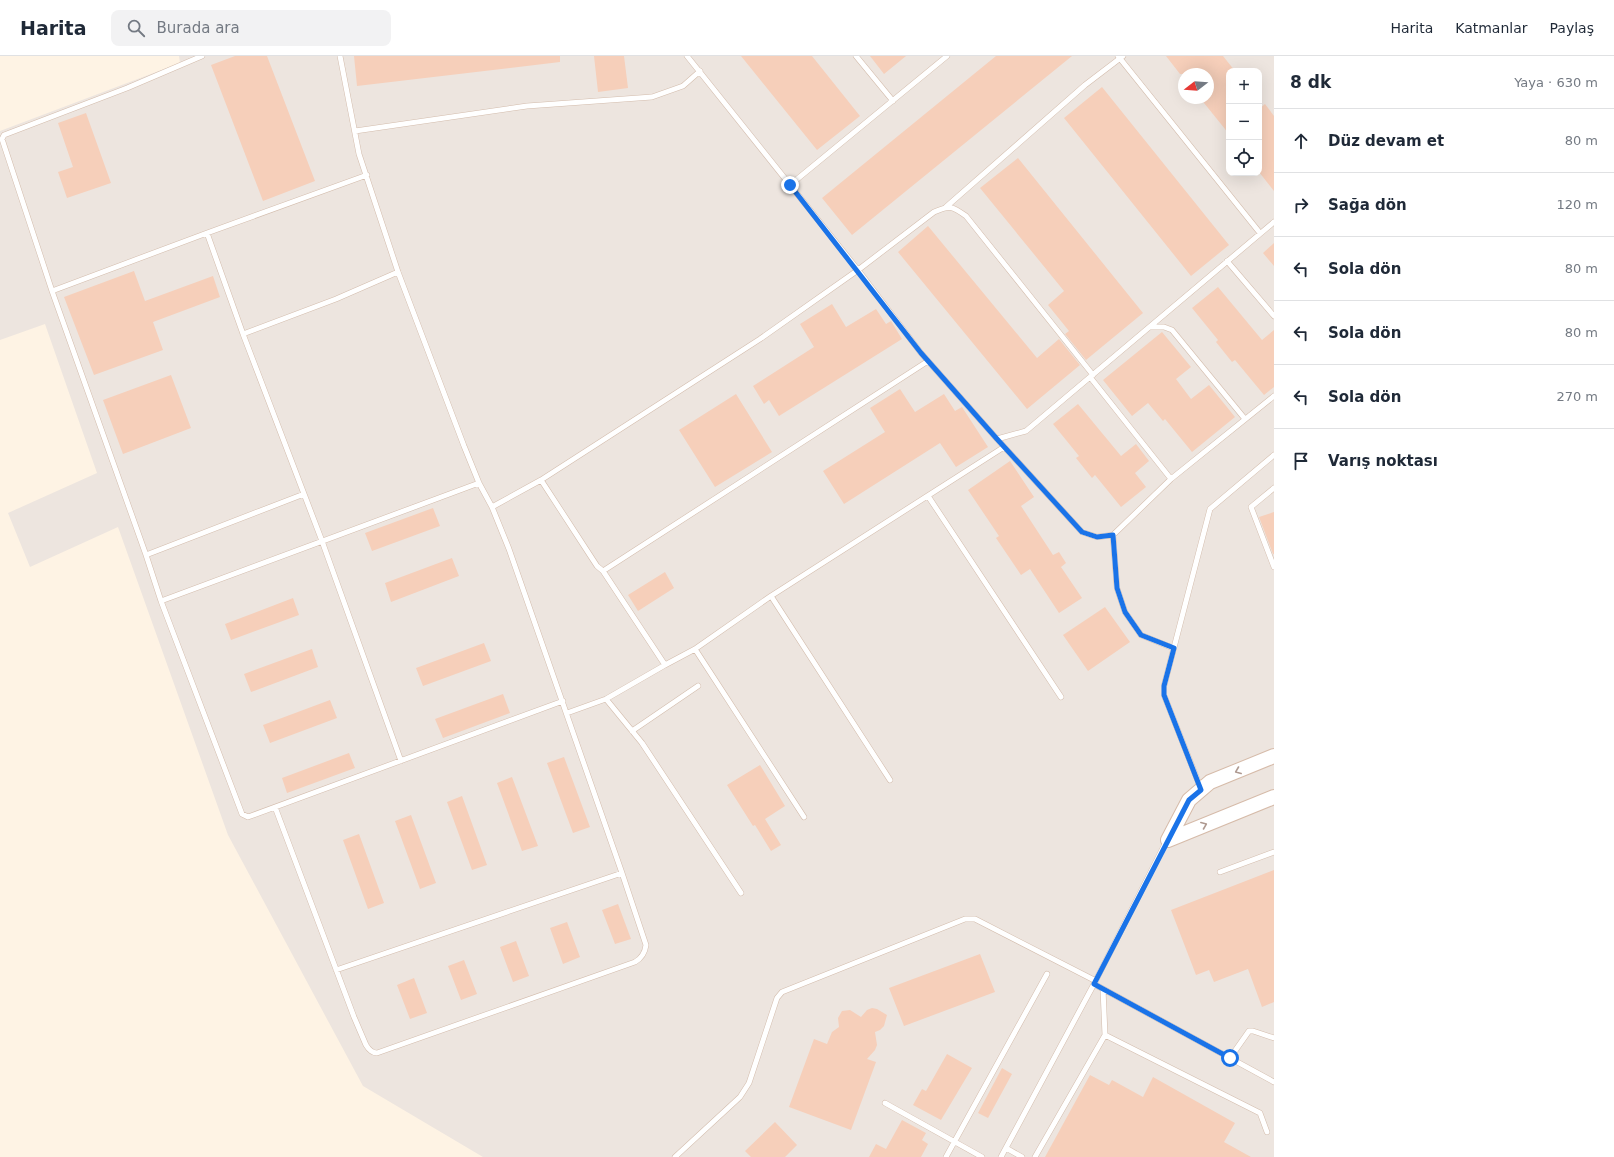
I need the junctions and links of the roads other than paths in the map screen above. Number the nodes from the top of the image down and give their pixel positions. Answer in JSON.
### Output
{"nodes":[{"id":1,"x":202,"y":56,"type":"edge"},
{"id":2,"x":340,"y":56,"type":"edge"},
{"id":3,"x":687,"y":56,"type":"edge"},
{"id":4,"x":856,"y":56,"type":"edge"},
{"id":5,"x":947,"y":56,"type":"edge"},
{"id":6,"x":1120,"y":57,"type":"edge"},
{"id":7,"x":700,"y":71,"type":"junction"},
{"id":8,"x":893,"y":101,"type":"junction"},
{"id":9,"x":355,"y":131,"type":"junction"},
{"id":10,"x":367,"y":175,"type":"junction"},
{"id":11,"x":790,"y":185,"type":"junction"},
{"id":12,"x":946,"y":207,"type":"junction"},
{"id":13,"x":1274,"y":222,"type":"edge"},
{"id":14,"x":207,"y":232,"type":"junction"},
{"id":15,"x":1260,"y":233,"type":"junction"},
{"id":16,"x":1227,"y":261,"type":"junction"},
{"id":17,"x":858,"y":270,"type":"junction"},
{"id":18,"x":398,"y":272,"type":"junction"},
{"id":19,"x":52,"y":291,"type":"junction"},
{"id":20,"x":1274,"y":316,"type":"edge"},
{"id":21,"x":1150,"y":327,"type":"junction"},
{"id":22,"x":243,"y":334,"type":"junction"},
{"id":23,"x":928,"y":361,"type":"junction"},
{"id":24,"x":1091,"y":376,"type":"junction"},
{"id":25,"x":1274,"y":396,"type":"edge"},
{"id":26,"x":1245,"y":419,"type":"junction"},
{"id":27,"x":997,"y":439,"type":"junction"},
{"id":28,"x":1004,"y":447,"type":"junction"},
{"id":29,"x":1274,"y":455,"type":"edge"},
{"id":30,"x":1171,"y":479,"type":"junction"},
{"id":31,"x":541,"y":480,"type":"junction"},
{"id":32,"x":479,"y":483,"type":"junction"},
{"id":33,"x":1274,"y":488,"type":"edge"},
{"id":34,"x":304,"y":494,"type":"junction"},
{"id":35,"x":928,"y":496,"type":"junction"},
{"id":36,"x":492,"y":507,"type":"junction"},
{"id":37,"x":1113,"y":535,"type":"junction"},
{"id":38,"x":322,"y":541,"type":"junction"},
{"id":39,"x":146,"y":555,"type":"junction"},
{"id":40,"x":1274,"y":568,"type":"edge"},
{"id":41,"x":603,"y":571,"type":"junction"},
{"id":42,"x":771,"y":596,"type":"junction"},
{"id":43,"x":162,"y":601,"type":"junction"},
{"id":44,"x":1174,"y":648,"type":"junction"},
{"id":45,"x":695,"y":649,"type":"junction"},
{"id":46,"x":665,"y":665,"type":"junction"},
{"id":47,"x":698,"y":686,"type":"dead end"},
{"id":48,"x":1061,"y":697,"type":"dead end"},
{"id":49,"x":606,"y":699,"type":"junction"},
{"id":50,"x":563,"y":701,"type":"junction"},
{"id":51,"x":566,"y":713,"type":"junction"},
{"id":52,"x":632,"y":731,"type":"junction"},
{"id":53,"x":1274,"y":756,"type":"edge"},
{"id":54,"x":401,"y":761,"type":"junction"},
{"id":55,"x":890,"y":780,"type":"dead end"},
{"id":56,"x":1201,"y":790,"type":"junction"},
{"id":57,"x":1274,"y":797,"type":"edge"},
{"id":58,"x":275,"y":807,"type":"junction"},
{"id":59,"x":804,"y":817,"type":"dead end"},
{"id":60,"x":1168,"y":840,"type":"junction"},
{"id":61,"x":1274,"y":852,"type":"edge"},
{"id":62,"x":1220,"y":872,"type":"dead end"},
{"id":63,"x":622,"y":873,"type":"junction"},
{"id":64,"x":741,"y":893,"type":"dead end"},
{"id":65,"x":336,"y":970,"type":"junction"},
{"id":66,"x":1047,"y":974,"type":"dead end"},
{"id":67,"x":1095,"y":982,"type":"junction"},
{"id":68,"x":1103,"y":989,"type":"junction"},
{"id":69,"x":1105,"y":1035,"type":"junction"},
{"id":70,"x":1274,"y":1038,"type":"edge"},
{"id":71,"x":1230,"y":1058,"type":"junction"},
{"id":72,"x":1274,"y":1082,"type":"edge"},
{"id":73,"x":885,"y":1103,"type":"dead end"},
{"id":74,"x":1267,"y":1132,"type":"dead end"},
{"id":75,"x":955,"y":1142,"type":"junction"},
{"id":76,"x":1006,"y":1148,"type":"junction"},
{"id":77,"x":675,"y":1157,"type":"edge"},
{"id":78,"x":946,"y":1157,"type":"edge"},
{"id":79,"x":982,"y":1157,"type":"edge"},
{"id":80,"x":1001,"y":1157,"type":"edge"},
{"id":81,"x":1022,"y":1157,"type":"edge"},
{"id":82,"x":1035,"y":1157,"type":"edge"}],
"edges":[{"from":1,"to":19,"type":"lane"},
{"from":2,"to":9,"type":"lane"},
{"from":3,"to":7,"type":"lane"},
{"from":4,"to":8,"type":"lane"},
{"from":5,"to":8,"type":"lane"},
{"from":6,"to":12,"type":"lane"},
{"from":6,"to":15,"type":"lane"},
{"from":7,"to":9,"type":"lane"},
{"from":7,"to":11,"type":"lane"},
{"from":8,"to":11,"type":"lane"},
{"from":9,"to":10,"type":"lane"},
{"from":10,"to":14,"type":"lane"},
{"from":10,"to":18,"type":"lane"},
{"from":11,"to":17,"type":"lane"},
{"from":12,"to":17,"type":"lane"},
{"from":12,"to":24,"type":"lane"},
{"from":13,"to":15,"type":"lane"},
{"from":14,"to":19,"type":"lane"},
{"from":14,"to":22,"type":"lane"},
{"from":15,"to":16,"type":"lane"},
{"from":16,"to":20,"type":"lane"},
{"from":16,"to":21,"type":"lane"},
{"from":17,"to":23,"type":"lane"},
{"from":17,"to":31,"type":"lane"},
{"from":18,"to":22,"type":"lane"},
{"from":18,"to":32,"type":"lane"},
{"from":19,"to":39,"type":"lane"},
{"from":21,"to":24,"type":"lane"},
{"from":21,"to":26,"type":"lane"},
{"from":22,"to":34,"type":"lane"},
{"from":23,"to":27,"type":"lane"},
{"from":23,"to":41,"type":"lane"},
{"from":24,"to":27,"type":"lane"},
{"from":24,"to":30,"type":"lane"},
{"from":25,"to":26,"type":"lane"},
{"from":26,"to":30,"type":"lane"},
{"from":27,"to":28,"type":"lane"},
{"from":28,"to":35,"type":"lane"},
{"from":28,"to":37,"type":"lane"},
{"from":29,"to":44,"type":"lane"},
{"from":30,"to":37,"type":"lane"},
{"from":31,"to":36,"type":"lane"},
{"from":31,"to":41,"type":"lane"},
{"from":32,"to":36,"type":"lane"},
{"from":32,"to":38,"type":"lane"},
{"from":33,"to":40,"type":"lane"},
{"from":34,"to":38,"type":"lane"},
{"from":34,"to":39,"type":"lane"},
{"from":35,"to":42,"type":"lane"},
{"from":35,"to":48,"type":"lane"},
{"from":36,"to":50,"type":"lane"},
{"from":37,"to":44,"type":"lane"},
{"from":38,"to":43,"type":"lane"},
{"from":38,"to":54,"type":"lane"},
{"from":39,"to":43,"type":"lane"},
{"from":41,"to":46,"type":"lane"},
{"from":42,"to":45,"type":"lane"},
{"from":42,"to":55,"type":"lane"},
{"from":43,"to":58,"type":"lane"},
{"from":44,"to":56,"type":"lane"},
{"from":45,"to":46,"type":"lane"},
{"from":45,"to":59,"type":"lane"},
{"from":46,"to":49,"type":"lane"},
{"from":47,"to":52,"type":"lane"},
{"from":49,"to":51,"type":"lane"},
{"from":49,"to":52,"type":"lane"},
{"from":50,"to":51,"type":"lane"},
{"from":50,"to":54,"type":"lane"},
{"from":51,"to":63,"type":"lane"},
{"from":52,"to":64,"type":"lane"},
{"from":53,"to":56,"type":"street","one_way":true},
{"from":54,"to":58,"type":"lane"},
{"from":56,"to":60,"type":"street"},
{"from":60,"to":57,"type":"street","one_way":true},
{"from":58,"to":65,"type":"lane"},
{"from":60,"to":67,"type":"lane"},
{"from":61,"to":62,"type":"lane"},
{"from":63,"to":65,"type":"lane"},
{"from":63,"to":65,"type":"lane"},
{"from":66,"to":75,"type":"lane"},
{"from":67,"to":68,"type":"lane"},
{"from":67,"to":76,"type":"lane"},
{"from":67,"to":77,"type":"lane"},
{"from":68,"to":69,"type":"lane"},
{"from":68,"to":71,"type":"lane"},
{"from":69,"to":74,"type":"lane"},
{"from":69,"to":82,"type":"lane"},
{"from":70,"to":71,"type":"lane"},
{"from":71,"to":72,"type":"lane"},
{"from":73,"to":75,"type":"lane"},
{"from":75,"to":78,"type":"lane"},
{"from":75,"to":79,"type":"lane"},
{"from":76,"to":80,"type":"lane"},
{"from":76,"to":81,"type":"lane"}]}
